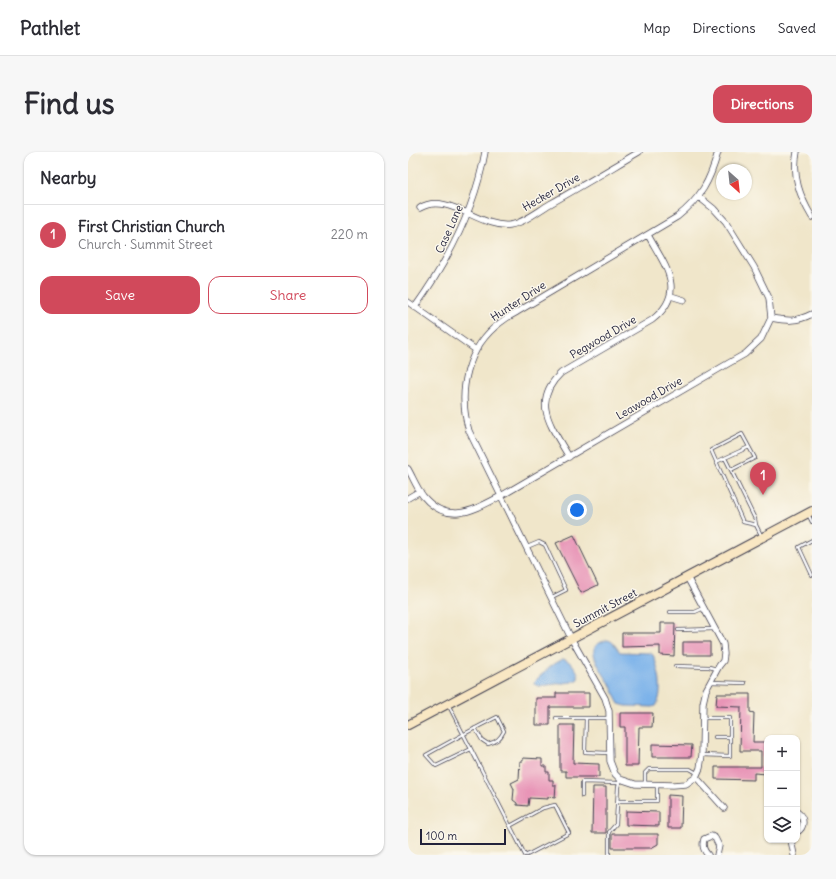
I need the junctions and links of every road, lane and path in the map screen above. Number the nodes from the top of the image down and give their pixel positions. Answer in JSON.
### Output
{"nodes":[{"id":1,"x":485,"y":152,"type":"edge"},
{"id":2,"x":639,"y":152,"type":"edge"},
{"id":3,"x":718,"y":152,"type":"edge"},
{"id":4,"x":797,"y":152,"type":"edge"},
{"id":5,"x":699,"y":197,"type":"junction"},
{"id":6,"x":420,"y":208,"type":"dead end"},
{"id":7,"x":467,"y":214,"type":"junction"},
{"id":8,"x":812,"y":217,"type":"edge"},
{"id":9,"x":648,"y":235,"type":"junction"},
{"id":10,"x":671,"y":296,"type":"junction"},
{"id":11,"x":684,"y":300,"type":"dead end"},
{"id":12,"x":408,"y":302,"type":"edge"},
{"id":13,"x":414,"y":307,"type":"junction"},
{"id":14,"x":812,"y":314,"type":"edge"},
{"id":15,"x":770,"y":318,"type":"junction"},
{"id":16,"x":476,"y":350,"type":"junction"},
{"id":17,"x":749,"y":447,"type":"junction"},
{"id":18,"x":569,"y":457,"type":"junction"},
{"id":19,"x":725,"y":458,"type":"junction"},
{"id":20,"x":716,"y":462,"type":"junction"},
{"id":21,"x":408,"y":469,"type":"edge"},
{"id":22,"x":731,"y":470,"type":"junction"},
{"id":23,"x":420,"y":491,"type":"junction"},
{"id":24,"x":501,"y":496,"type":"junction"},
{"id":25,"x":408,"y":498,"type":"edge"},
{"id":26,"x":810,"y":512,"type":"edge"},
{"id":27,"x":812,"y":522,"type":"edge"},
{"id":28,"x":756,"y":525,"type":"junction"},
{"id":29,"x":762,"y":538,"type":"junction"},
{"id":30,"x":812,"y":540,"type":"edge"},
{"id":31,"x":527,"y":547,"type":"junction"},
{"id":32,"x":812,"y":575,"type":"edge"},
{"id":33,"x":687,"y":576,"type":"junction"},
{"id":34,"x":551,"y":597,"type":"junction"},
{"id":35,"x":704,"y":608,"type":"junction"},
{"id":36,"x":670,"y":612,"type":"dead end"},
{"id":37,"x":715,"y":629,"type":"junction"},
{"id":38,"x":678,"y":630,"type":"dead end"},
{"id":39,"x":571,"y":638,"type":"junction"},
{"id":40,"x":675,"y":666,"type":"dead end"},
{"id":41,"x":717,"y":669,"type":"junction"},
{"id":42,"x":710,"y":682,"type":"junction"},
{"id":43,"x":745,"y":683,"type":"dead end"},
{"id":44,"x":448,"y":704,"type":"junction"},
{"id":45,"x":556,"y":718,"type":"dead end"},
{"id":46,"x":586,"y":718,"type":"junction"},
{"id":47,"x":609,"y":718,"type":"junction"},
{"id":48,"x":702,"y":718,"type":"junction"},
{"id":49,"x":408,"y":725,"type":"edge"},
{"id":50,"x":475,"y":728,"type":"junction"},
{"id":51,"x":463,"y":734,"type":"junction"},
{"id":52,"x":715,"y":737,"type":"dead end"},
{"id":53,"x":730,"y":737,"type":"junction"},
{"id":54,"x":471,"y":749,"type":"junction"},
{"id":55,"x":609,"y":753,"type":"junction"},
{"id":56,"x":702,"y":755,"type":"junction"},
{"id":57,"x":696,"y":775,"type":"junction"},
{"id":58,"x":619,"y":781,"type":"junction"},
{"id":59,"x":645,"y":784,"type":"junction"},
{"id":60,"x":658,"y":784,"type":"junction"},
{"id":61,"x":582,"y":796,"type":"dead end"},
{"id":62,"x":617,"y":801,"type":"junction"},
{"id":63,"x":724,"y":808,"type":"dead end"},
{"id":64,"x":800,"y":814,"type":"edge"},
{"id":65,"x":510,"y":826,"type":"junction"},
{"id":66,"x":800,"y":830,"type":"edge"},
{"id":67,"x":792,"y":843,"type":"edge"},
{"id":68,"x":526,"y":855,"type":"edge"},
{"id":69,"x":609,"y":855,"type":"edge"},
{"id":70,"x":708,"y":855,"type":"edge"},
{"id":71,"x":717,"y":855,"type":"edge"},
{"id":72,"x":794,"y":855,"type":"edge"}],
"edges":[{"from":1,"to":7,"type":"street","name":"Case Lane"},
{"from":2,"to":7,"type":"street","name":"Hecker Drive"},
{"from":3,"to":5,"type":"street","name":"Hunter Drive"},
{"from":4,"to":8,"type":"street"},
{"from":5,"to":9,"type":"street","name":"Hunter Drive"},
{"from":5,"to":15,"type":"street","name":"Leawood Drive"},
{"from":6,"to":7,"type":"street","name":"Hecker Drive"},
{"from":7,"to":13,"type":"street","name":"Case Lane"},
{"from":9,"to":10,"type":"street"},
{"from":9,"to":16,"type":"street","name":"Hunter Drive"},
{"from":10,"to":11,"type":"street"},
{"from":10,"to":18,"type":"street","name":"Pegwood Drive"},
{"from":12,"to":13,"type":"street"},
{"from":13,"to":16,"type":"street"},
{"from":14,"to":15,"type":"street"},
{"from":15,"to":18,"type":"street","name":"Leawood Drive"},
{"from":16,"to":24,"type":"street","name":"Hunter Drive"},
{"from":17,"to":19,"type":"lane"},
{"from":17,"to":20,"type":"lane"},
{"from":17,"to":22,"type":"lane"},
{"from":18,"to":24,"type":"street","name":"Leawood Drive"},
{"from":19,"to":20,"type":"lane"},
{"from":19,"to":22,"type":"lane"},
{"from":20,"to":28,"type":"lane"},
{"from":21,"to":23,"type":"street","name":"Leawood Drive"},
{"from":22,"to":28,"type":"lane"},
{"from":23,"to":24,"type":"street","name":"Leawood Drive"},
{"from":23,"to":25,"type":"street"},
{"from":24,"to":31,"type":"street","name":"Hunter Drive"},
{"from":26,"to":27,"type":"lane"},
{"from":26,"to":29,"type":"main road","name":"Summit Street"},
{"from":28,"to":29,"type":"lane"},
{"from":29,"to":33,"type":"main road","name":"Summit Street"},
{"from":30,"to":32,"type":"lane"},
{"from":31,"to":34,"type":"street","name":"Hunter Drive"},
{"from":31,"to":34,"type":"lane"},
{"from":33,"to":35,"type":"street"},
{"from":33,"to":39,"type":"main road","name":"Summit Street"},
{"from":34,"to":39,"type":"street","name":"Hunter Drive"},
{"from":35,"to":36,"type":"lane"},
{"from":35,"to":37,"type":"street"},
{"from":37,"to":38,"type":"lane"},
{"from":37,"to":41,"type":"street"},
{"from":39,"to":44,"type":"main road","name":"Summit Street"},
{"from":39,"to":47,"type":"street","name":"Hunter Drive"},
{"from":40,"to":41,"type":"lane"},
{"from":41,"to":42,"type":"street"},
{"from":42,"to":43,"type":"lane"},
{"from":42,"to":48,"type":"street"},
{"from":44,"to":49,"type":"main road","name":"Summit Street"},
{"from":44,"to":51,"type":"lane"},
{"from":45,"to":46,"type":"lane"},
{"from":46,"to":47,"type":"lane"},
{"from":46,"to":55,"type":"lane"},
{"from":47,"to":55,"type":"street","name":"Hunter Drive"},
{"from":48,"to":53,"type":"lane"},
{"from":48,"to":56,"type":"street"},
{"from":50,"to":50,"type":"lane"},
{"from":50,"to":51,"type":"lane"},
{"from":51,"to":54,"type":"lane"},
{"from":51,"to":54,"type":"lane"},
{"from":52,"to":53,"type":"lane"},
{"from":53,"to":56,"type":"lane"},
{"from":54,"to":65,"type":"lane"},
{"from":55,"to":58,"type":"street","name":"Hunter Drive"},
{"from":56,"to":57,"type":"street"},
{"from":57,"to":59,"type":"lane"},
{"from":57,"to":60,"type":"street"},
{"from":57,"to":63,"type":"street"},
{"from":58,"to":59,"type":"street"},
{"from":58,"to":61,"type":"lane"},
{"from":58,"to":62,"type":"lane"},
{"from":59,"to":60,"type":"street"},
{"from":60,"to":62,"type":"lane"},
{"from":62,"to":69,"type":"lane"},
{"from":64,"to":66,"type":"street"},
{"from":65,"to":68,"type":"lane"},
{"from":65,"to":68,"type":"lane"},
{"from":67,"to":72,"type":"street"},
{"from":70,"to":71,"type":"street"}]}
